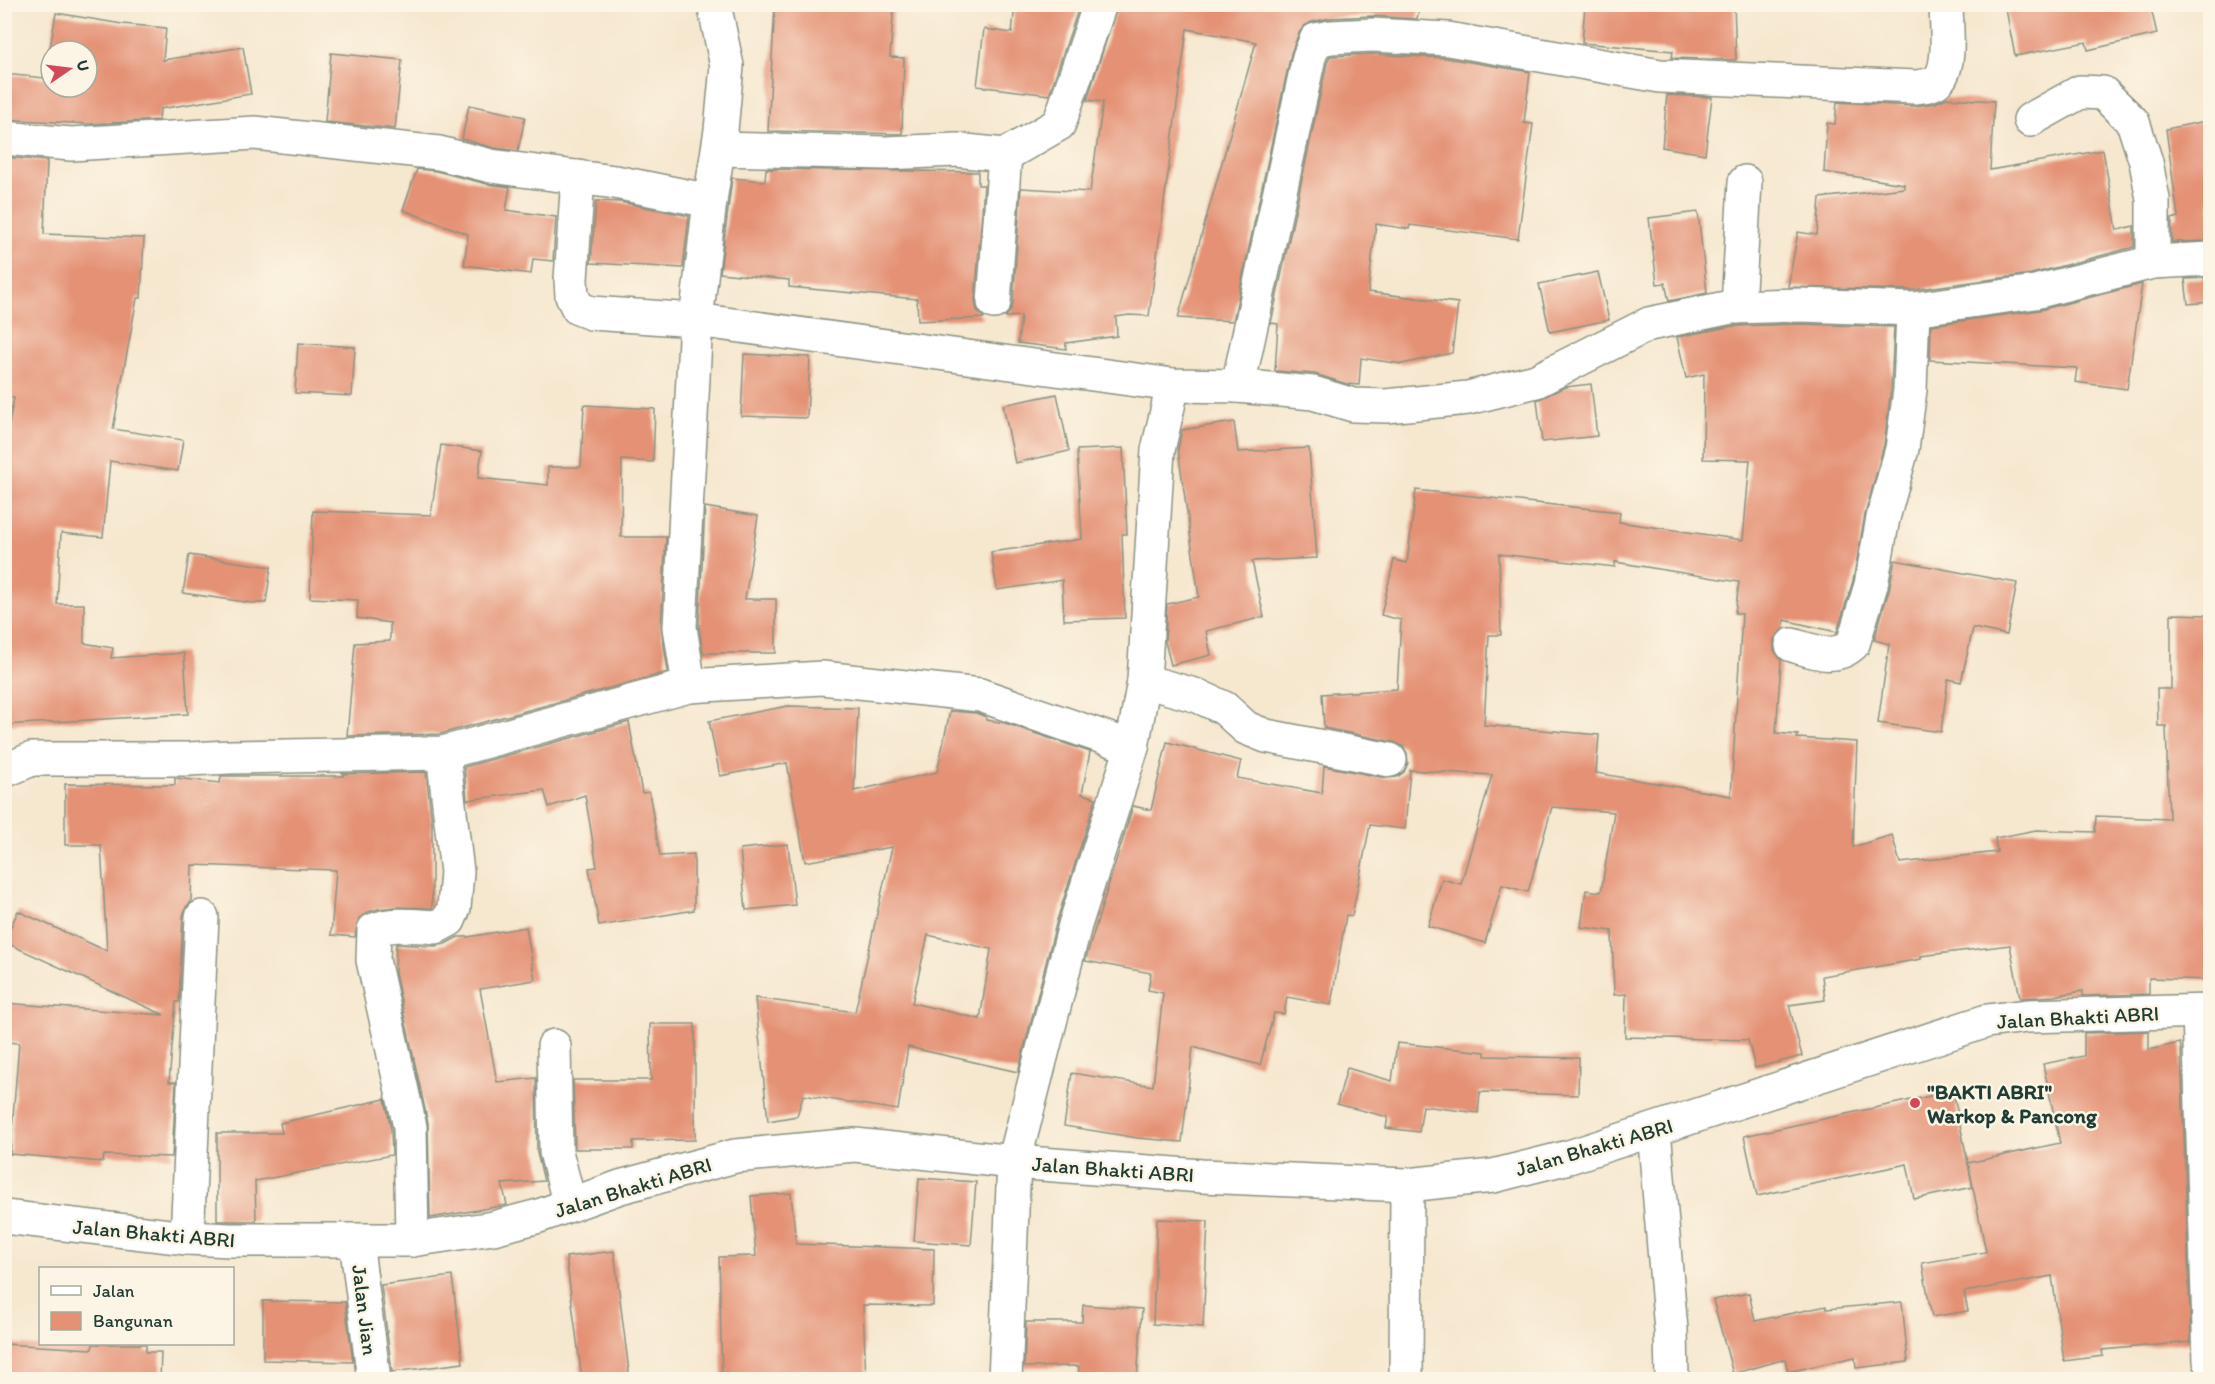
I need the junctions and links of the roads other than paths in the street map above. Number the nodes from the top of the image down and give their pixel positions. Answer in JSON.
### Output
{"nodes":[{"id":1,"x":714,"y":4,"type":"edge"},
{"id":2,"x":1100,"y":4,"type":"edge"},
{"id":3,"x":1946,"y":4,"type":"edge"},
{"id":4,"x":2030,"y":120,"type":"dead end"},
{"id":5,"x":4,"y":138,"type":"edge"},
{"id":6,"x":719,"y":149,"type":"junction"},
{"id":7,"x":1005,"y":155,"type":"junction"},
{"id":8,"x":578,"y":177,"type":"junction"},
{"id":9,"x":1745,"y":182,"type":"dead end"},
{"id":10,"x":710,"y":201,"type":"junction"},
{"id":11,"x":2211,"y":259,"type":"edge"},
{"id":12,"x":2153,"y":262,"type":"junction"},
{"id":13,"x":994,"y":303,"type":"dead end"},
{"id":14,"x":1738,"y":307,"type":"junction"},
{"id":15,"x":1913,"y":309,"type":"junction"},
{"id":16,"x":696,"y":320,"type":"junction"},
{"id":17,"x":1173,"y":385,"type":"junction"},
{"id":18,"x":1238,"y":386,"type":"junction"},
{"id":19,"x":1792,"y":645,"type":"dead end"},
{"id":20,"x":1143,"y":681,"type":"junction"},
{"id":21,"x":689,"y":686,"type":"junction"},
{"id":22,"x":1132,"y":747,"type":"junction"},
{"id":23,"x":443,"y":753,"type":"junction"},
{"id":24,"x":1390,"y":760,"type":"dead end"},
{"id":25,"x":4,"y":771,"type":"edge"},
{"id":26,"x":202,"y":917,"type":"dead end"},
{"id":27,"x":2205,"y":1012,"type":"edge"},
{"id":28,"x":554,"y":1046,"type":"dead end"},
{"id":29,"x":1654,"y":1130,"type":"junction"},
{"id":30,"x":1014,"y":1162,"type":"junction"},
{"id":31,"x":1407,"y":1185,"type":"junction"},
{"id":32,"x":570,"y":1205,"type":"junction"},
{"id":33,"x":4,"y":1217,"type":"edge"},
{"id":34,"x":187,"y":1238,"type":"junction"},
{"id":35,"x":356,"y":1240,"type":"junction"},
{"id":36,"x":412,"y":1240,"type":"junction"},
{"id":37,"x":2211,"y":1361,"type":"edge"},
{"id":38,"x":374,"y":1380,"type":"edge"},
{"id":39,"x":1005,"y":1380,"type":"edge"},
{"id":40,"x":1406,"y":1380,"type":"edge"},
{"id":41,"x":1672,"y":1380,"type":"edge"}],
"edges":[{"from":1,"to":6,"type":"street"},
{"from":2,"to":7,"type":"street"},
{"from":3,"to":18,"type":"street"},
{"from":4,"to":12,"type":"street"},
{"from":5,"to":8,"type":"street"},
{"from":6,"to":7,"type":"street"},
{"from":6,"to":10,"type":"street"},
{"from":7,"to":13,"type":"street"},
{"from":8,"to":10,"type":"street"},
{"from":8,"to":16,"type":"street"},
{"from":9,"to":14,"type":"street"},
{"from":10,"to":16,"type":"street"},
{"from":11,"to":12,"type":"street"},
{"from":12,"to":15,"type":"street"},
{"from":14,"to":15,"type":"street"},
{"from":14,"to":18,"type":"street"},
{"from":15,"to":19,"type":"street"},
{"from":16,"to":17,"type":"street"},
{"from":16,"to":21,"type":"street"},
{"from":17,"to":18,"type":"street"},
{"from":17,"to":20,"type":"street"},
{"from":20,"to":22,"type":"street"},
{"from":20,"to":24,"type":"street"},
{"from":21,"to":22,"type":"street"},
{"from":21,"to":23,"type":"street"},
{"from":22,"to":30,"type":"street"},
{"from":23,"to":25,"type":"street"},
{"from":23,"to":36,"type":"street"},
{"from":26,"to":34,"type":"street"},
{"from":27,"to":29,"type":"street","name":"Jalan Bhakti ABRI"},
{"from":27,"to":37,"type":"street"},
{"from":28,"to":32,"type":"street"},
{"from":29,"to":31,"type":"street","name":"Jalan Bhakti ABRI"},
{"from":29,"to":41,"type":"street"},
{"from":30,"to":31,"type":"street","name":"Jalan Bhakti ABRI"},
{"from":30,"to":32,"type":"street","name":"Jalan Bhakti ABRI"},
{"from":30,"to":39,"type":"street"},
{"from":31,"to":40,"type":"street"},
{"from":32,"to":36,"type":"street","name":"Jalan Bhakti ABRI"},
{"from":33,"to":34,"type":"street","name":"Jalan Bhakti ABRI"},
{"from":34,"to":35,"type":"street","name":"Jalan Bhakti ABRI"},
{"from":35,"to":36,"type":"street","name":"Jalan Bhakti ABRI"},
{"from":35,"to":38,"type":"street","name":"Jalan Jian"}]}
